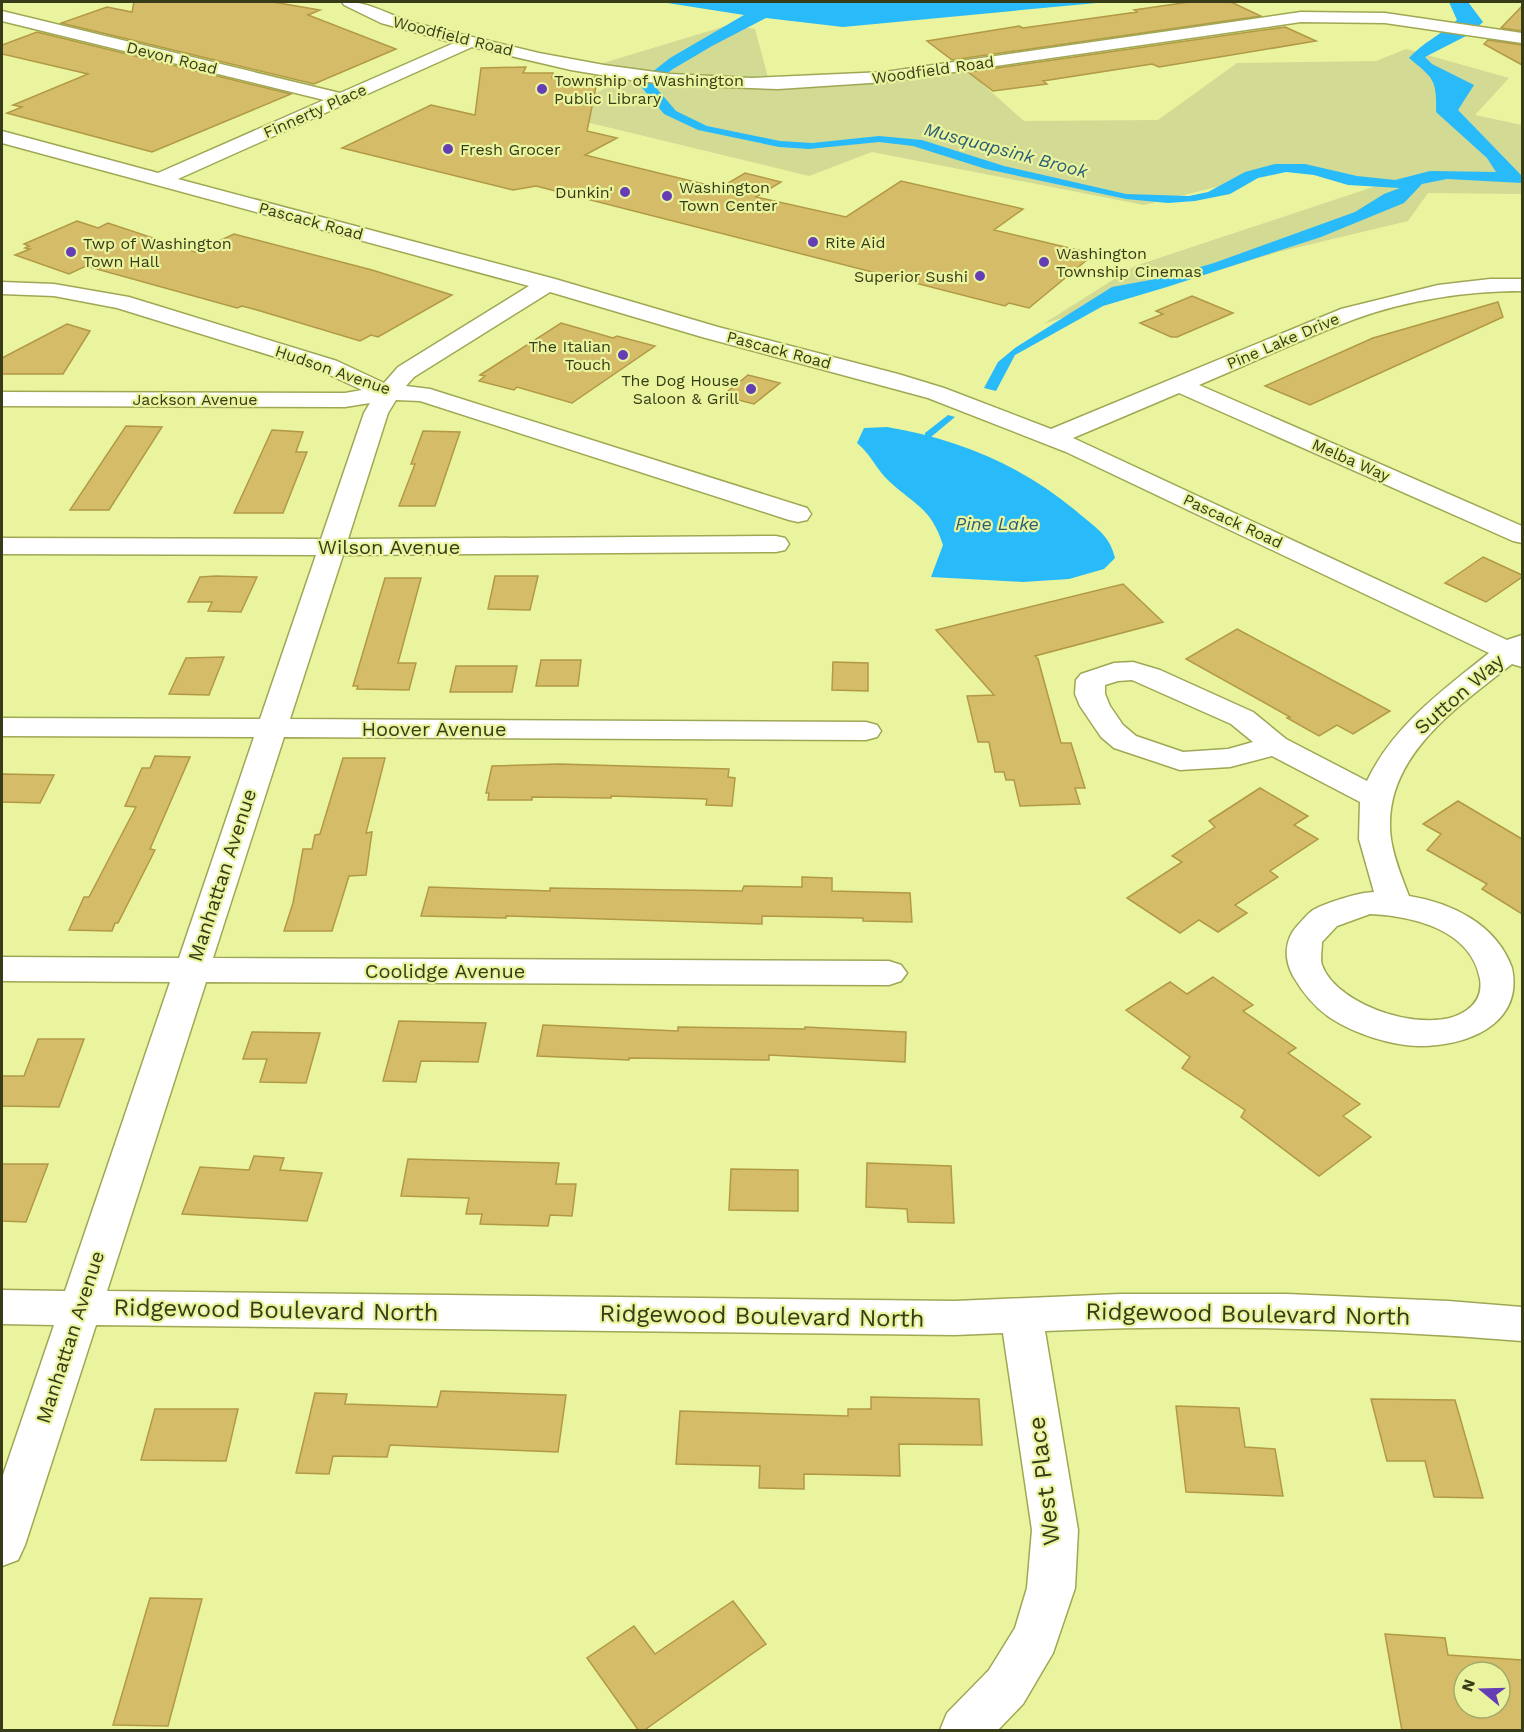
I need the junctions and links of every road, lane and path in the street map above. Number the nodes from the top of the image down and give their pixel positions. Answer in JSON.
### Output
{"nodes":[{"id":1,"x":350,"y":2,"type":"edge"},
{"id":2,"x":2,"y":16,"type":"edge"},
{"id":3,"x":1522,"y":38,"type":"edge"},
{"id":4,"x":470,"y":42,"type":"junction"},
{"id":5,"x":342,"y":99,"type":"junction"},
{"id":6,"x":2,"y":137,"type":"edge"},
{"id":7,"x":161,"y":179,"type":"junction"},
{"id":8,"x":547,"y":284,"type":"junction"},
{"id":9,"x":1522,"y":285,"type":"edge"},
{"id":10,"x":2,"y":288,"type":"edge"},
{"id":11,"x":1179,"y":385,"type":"junction"},
{"id":12,"x":388,"y":393,"type":"junction"},
{"id":13,"x":2,"y":399,"type":"edge"},
{"id":14,"x":1054,"y":437,"type":"junction"},
{"id":15,"x":798,"y":514,"type":"dead end"},
{"id":16,"x":1522,"y":535,"type":"edge"},
{"id":17,"x":776,"y":544,"type":"dead end"},
{"id":18,"x":2,"y":546,"type":"edge"},
{"id":19,"x":330,"y":547,"type":"junction"},
{"id":20,"x":1518,"y":651,"type":"edge"},
{"id":21,"x":2,"y":727,"type":"edge"},
{"id":22,"x":271,"y":728,"type":"junction"},
{"id":23,"x":866,"y":731,"type":"dead end"},
{"id":24,"x":1275,"y":745,"type":"junction"},
{"id":25,"x":1376,"y":798,"type":"junction"},
{"id":26,"x":1395,"y":904,"type":"junction"},
{"id":27,"x":2,"y":969,"type":"edge"},
{"id":28,"x":191,"y":970,"type":"junction"},
{"id":29,"x":889,"y":973,"type":"dead end"},
{"id":30,"x":2,"y":1307,"type":"edge"},
{"id":31,"x":80,"y":1308,"type":"junction"},
{"id":32,"x":1021,"y":1314,"type":"junction"},
{"id":33,"x":1522,"y":1324,"type":"edge"},
{"id":34,"x":2,"y":1545,"type":"edge"},
{"id":35,"x":965,"y":1731,"type":"edge"}],
"edges":[{"from":1,"to":4,"type":"street","name":"Woodfield Road"},
{"from":2,"to":5,"type":"street","name":"Devon Road"},
{"from":3,"to":4,"type":"street","name":"Woodfield Road"},
{"from":4,"to":5,"type":"street","name":"Finnerty Place"},
{"from":5,"to":7,"type":"street","name":"Finnerty Place"},
{"from":6,"to":7,"type":"street","name":"Pascack Road"},
{"from":7,"to":8,"type":"street","name":"Pascack Road"},
{"from":8,"to":12,"type":"street","name":"Manhattan Avenue"},
{"from":8,"to":14,"type":"street","name":"Pascack Road"},
{"from":9,"to":11,"type":"street","name":"Pine Lake Drive"},
{"from":10,"to":12,"type":"street","name":"Hudson Avenue"},
{"from":11,"to":14,"type":"street","name":"Pine Lake Drive"},
{"from":11,"to":16,"type":"street","name":"Melba Way"},
{"from":12,"to":13,"type":"street","name":"Jackson Avenue"},
{"from":12,"to":15,"type":"street","name":"Hudson Avenue"},
{"from":12,"to":19,"type":"street","name":"Manhattan Avenue"},
{"from":14,"to":20,"type":"street","name":"Pascack Road"},
{"from":17,"to":19,"type":"street","name":"Wilson Avenue"},
{"from":18,"to":19,"type":"street","name":"Wilson Avenue"},
{"from":19,"to":22,"type":"street","name":"Manhattan Avenue"},
{"from":20,"to":25,"type":"street","name":"Sutton Way"},
{"from":21,"to":22,"type":"street","name":"Hoover Avenue"},
{"from":22,"to":23,"type":"street","name":"Hoover Avenue"},
{"from":22,"to":28,"type":"street","name":"Manhattan Avenue"},
{"from":24,"to":24,"type":"street"},
{"from":24,"to":25,"type":"street"},
{"from":25,"to":26,"type":"street","name":"Sutton Way"},
{"from":26,"to":26,"type":"street"},
{"from":27,"to":28,"type":"street","name":"Coolidge Avenue"},
{"from":28,"to":29,"type":"street","name":"Coolidge Avenue"},
{"from":28,"to":31,"type":"street","name":"Manhattan Avenue"},
{"from":30,"to":31,"type":"street","name":"Ridgewood Boulevard North"},
{"from":31,"to":32,"type":"street","name":"Ridgewood Boulevard North"},
{"from":31,"to":34,"type":"street","name":"Manhattan Avenue"},
{"from":32,"to":33,"type":"street","name":"Ridgewood Boulevard North"},
{"from":32,"to":35,"type":"street","name":"West Place"}]}
